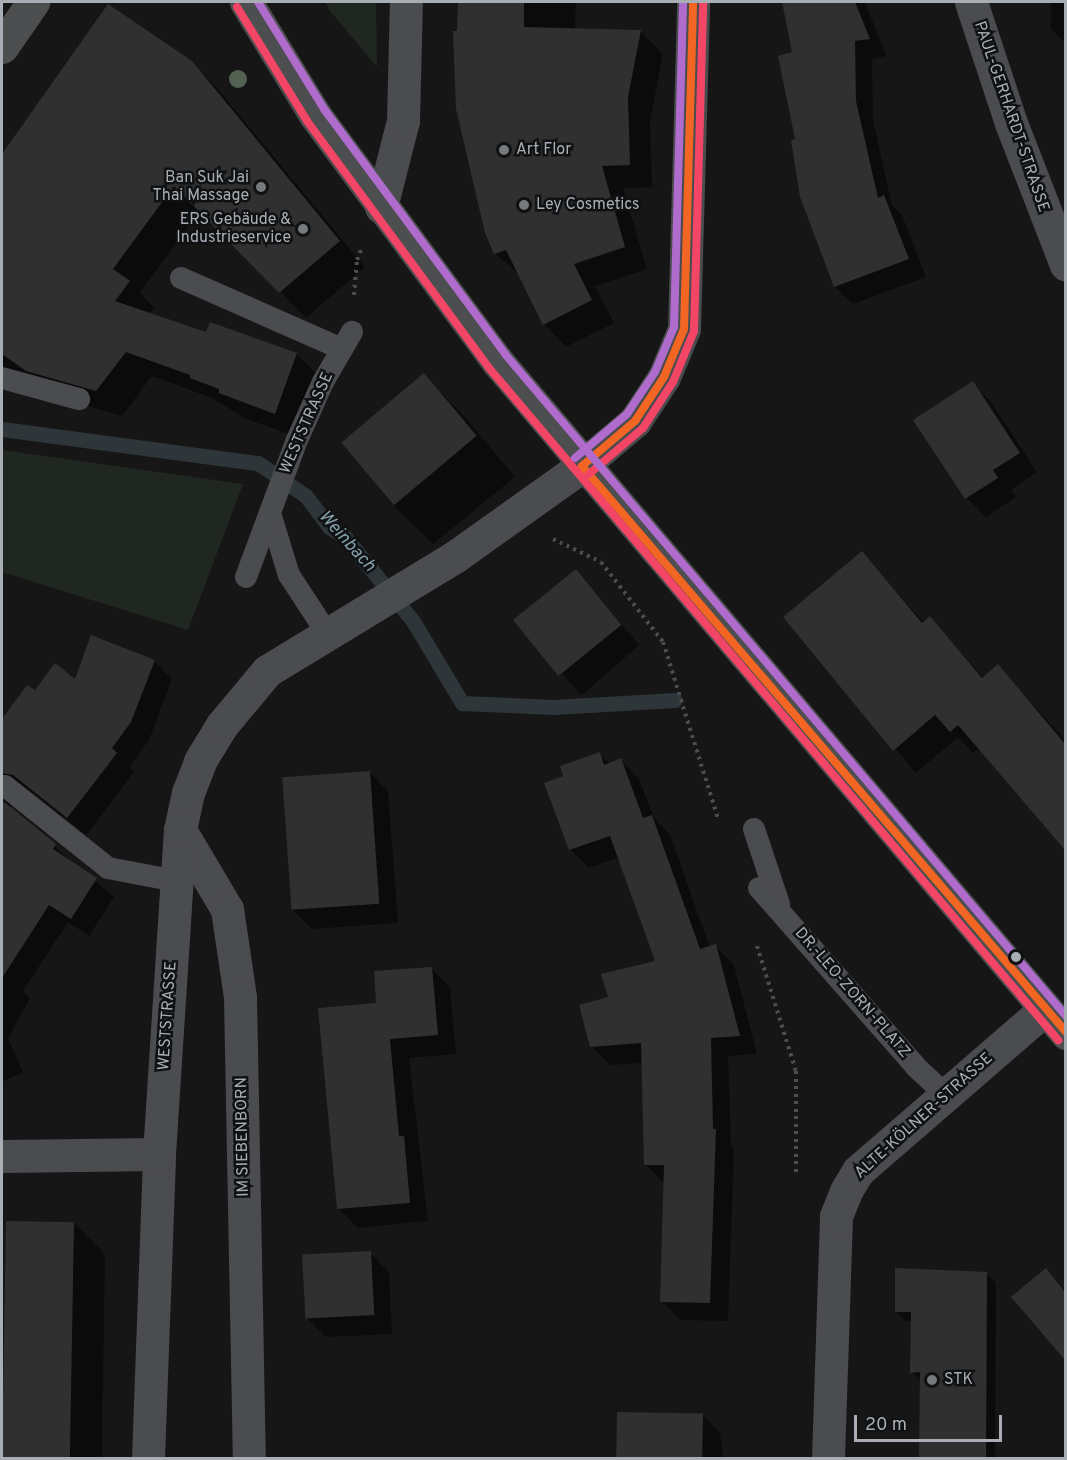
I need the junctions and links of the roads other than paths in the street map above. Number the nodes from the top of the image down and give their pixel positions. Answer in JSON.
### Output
{"nodes":[{"id":1,"x":33,"y":2,"type":"edge"},
{"id":2,"x":406,"y":2,"type":"edge"},
{"id":3,"x":693,"y":2,"type":"edge"},
{"id":4,"x":971,"y":2,"type":"edge"},
{"id":5,"x":243,"y":6,"type":"edge"},
{"id":6,"x":2,"y":47,"type":"edge"},
{"id":7,"x":381,"y":207,"type":"junction"},
{"id":8,"x":1065,"y":265,"type":"edge"},
{"id":9,"x":181,"y":278,"type":"dead end"},
{"id":10,"x":2,"y":378,"type":"edge"},
{"id":11,"x":79,"y":399,"type":"dead end"},
{"id":12,"x":582,"y":466,"type":"junction"},
{"id":13,"x":270,"y":513,"type":"junction"},
{"id":14,"x":246,"y":577,"type":"dead end"},
{"id":15,"x":327,"y":633,"type":"junction"},
{"id":16,"x":5,"y":786,"type":"dead end"},
{"id":17,"x":754,"y":829,"type":"dead end"},
{"id":18,"x":180,"y":830,"type":"junction"},
{"id":19,"x":176,"y":881,"type":"junction"},
{"id":20,"x":759,"y":888,"type":"dead end"},
{"id":21,"x":781,"y":911,"type":"junction"},
{"id":22,"x":1055,"y":1021,"type":"edge"},
{"id":23,"x":946,"y":1095,"type":"junction"},
{"id":24,"x":159,"y":1154,"type":"junction"},
{"id":25,"x":2,"y":1156,"type":"edge"},
{"id":26,"x":148,"y":1458,"type":"edge"},
{"id":27,"x":249,"y":1458,"type":"edge"},
{"id":28,"x":828,"y":1458,"type":"edge"}],
"edges":[{"from":1,"to":6,"type":"main road"},
{"from":2,"to":7,"type":"street"},
{"from":3,"to":12,"type":"street","name":"WESTSTRASSE"},
{"from":4,"to":8,"type":"street","name":"PAUL-GERHARDT-STRASSE"},
{"from":5,"to":7,"type":"main road"},
{"from":7,"to":12,"type":"main road"},
{"from":9,"to":13,"type":"lane","name":"WESTSTRASSE"},
{"from":10,"to":11,"type":"lane"},
{"from":12,"to":15,"type":"street","name":"WESTSTRASSE"},
{"from":12,"to":22,"type":"main road"},
{"from":13,"to":14,"type":"lane","name":"WESTSTRASSE"},
{"from":13,"to":15,"type":"lane"},
{"from":15,"to":18,"type":"street","name":"WESTSTRASSE"},
{"from":16,"to":19,"type":"lane"},
{"from":17,"to":21,"type":"lane"},
{"from":18,"to":19,"type":"street","name":"WESTSTRASSE"},
{"from":18,"to":27,"type":"street","name":"IM SIEBENBORN"},
{"from":19,"to":24,"type":"street","name":"WESTSTRASSE"},
{"from":20,"to":21,"type":"lane","name":"DR.-LEO-ZORN-PLATZ"},
{"from":21,"to":23,"type":"lane","name":"DR.-LEO-ZORN-PLATZ"},
{"from":22,"to":23,"type":"street","name":"ALTE-KÖLNER-STRASSE"},
{"from":23,"to":28,"type":"street","name":"ALTE-KÖLNER-STRASSE"},
{"from":24,"to":25,"type":"street"},
{"from":24,"to":26,"type":"street","name":"WESTSTRASSE"}]}
